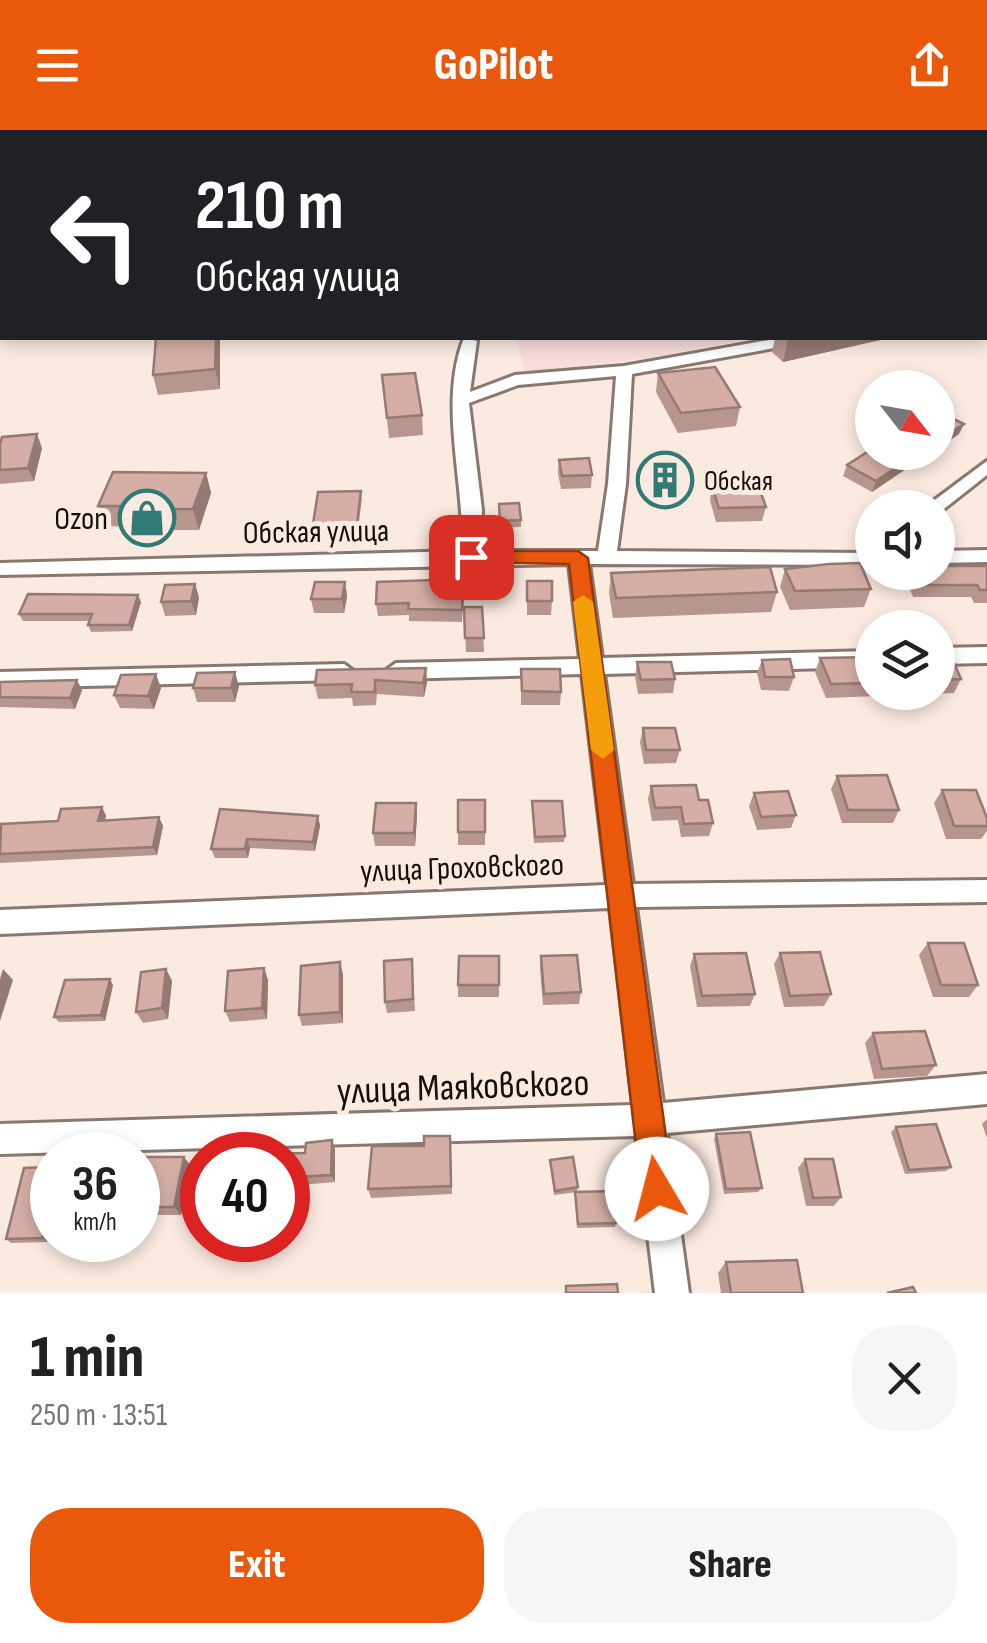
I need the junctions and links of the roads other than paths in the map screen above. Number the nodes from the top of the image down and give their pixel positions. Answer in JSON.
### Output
{"nodes":[{"id":1,"x":791,"y":340,"type":"edge"},
{"id":2,"x":469,"y":342,"type":"dead end"},
{"id":3,"x":624,"y":371,"type":"junction"},
{"id":4,"x":461,"y":401,"type":"junction"},
{"id":5,"x":987,"y":466,"type":"edge"},
{"id":6,"x":955,"y":491,"type":"edge"},
{"id":7,"x":987,"y":556,"type":"edge"},
{"id":8,"x":471,"y":557,"type":"junction"},
{"id":9,"x":607,"y":557,"type":"junction"},
{"id":10,"x":855,"y":557,"type":"edge"},
{"id":11,"x":955,"y":557,"type":"edge"},
{"id":12,"x":578,"y":558,"type":"junction"},
{"id":13,"x":0,"y":569,"type":"edge"},
{"id":14,"x":987,"y":655,"type":"edge"},
{"id":15,"x":955,"y":656,"type":"edge"},
{"id":16,"x":855,"y":659,"type":"edge"},
{"id":17,"x":591,"y":668,"type":"junction"},
{"id":18,"x":0,"y":680,"type":"edge"},
{"id":19,"x":987,"y":890,"type":"edge"},
{"id":20,"x":623,"y":896,"type":"junction"},
{"id":21,"x":0,"y":922,"type":"edge"},
{"id":22,"x":987,"y":1089,"type":"edge"},
{"id":23,"x":647,"y":1120,"type":"junction"},
{"id":24,"x":0,"y":1139,"type":"edge"},
{"id":25,"x":672,"y":1293,"type":"edge"}],
"edges":[{"from":1,"to":3,"type":"street"},
{"from":2,"to":4,"type":"street"},
{"from":3,"to":4,"type":"street"},
{"from":3,"to":9,"type":"street"},
{"from":4,"to":8,"type":"street"},
{"from":5,"to":6,"type":"street"},
{"from":7,"to":11,"type":"street"},
{"from":8,"to":12,"type":"street","name":"Обская улица"},
{"from":8,"to":13,"type":"street","name":"Обская улица"},
{"from":9,"to":10,"type":"street","name":"Обская улица"},
{"from":9,"to":12,"type":"street","name":"Обская улица"},
{"from":12,"to":17,"type":"street"},
{"from":14,"to":15,"type":"street"},
{"from":16,"to":17,"type":"street"},
{"from":17,"to":18,"type":"street"},
{"from":17,"to":20,"type":"street"},
{"from":19,"to":20,"type":"street","name":"улица Гроховского"},
{"from":20,"to":21,"type":"street","name":"улица Гроховского"},
{"from":20,"to":23,"type":"street"},
{"from":22,"to":23,"type":"street","name":"улица Маяковского"},
{"from":23,"to":24,"type":"street","name":"улица Маяковского"},
{"from":23,"to":25,"type":"street"}]}
